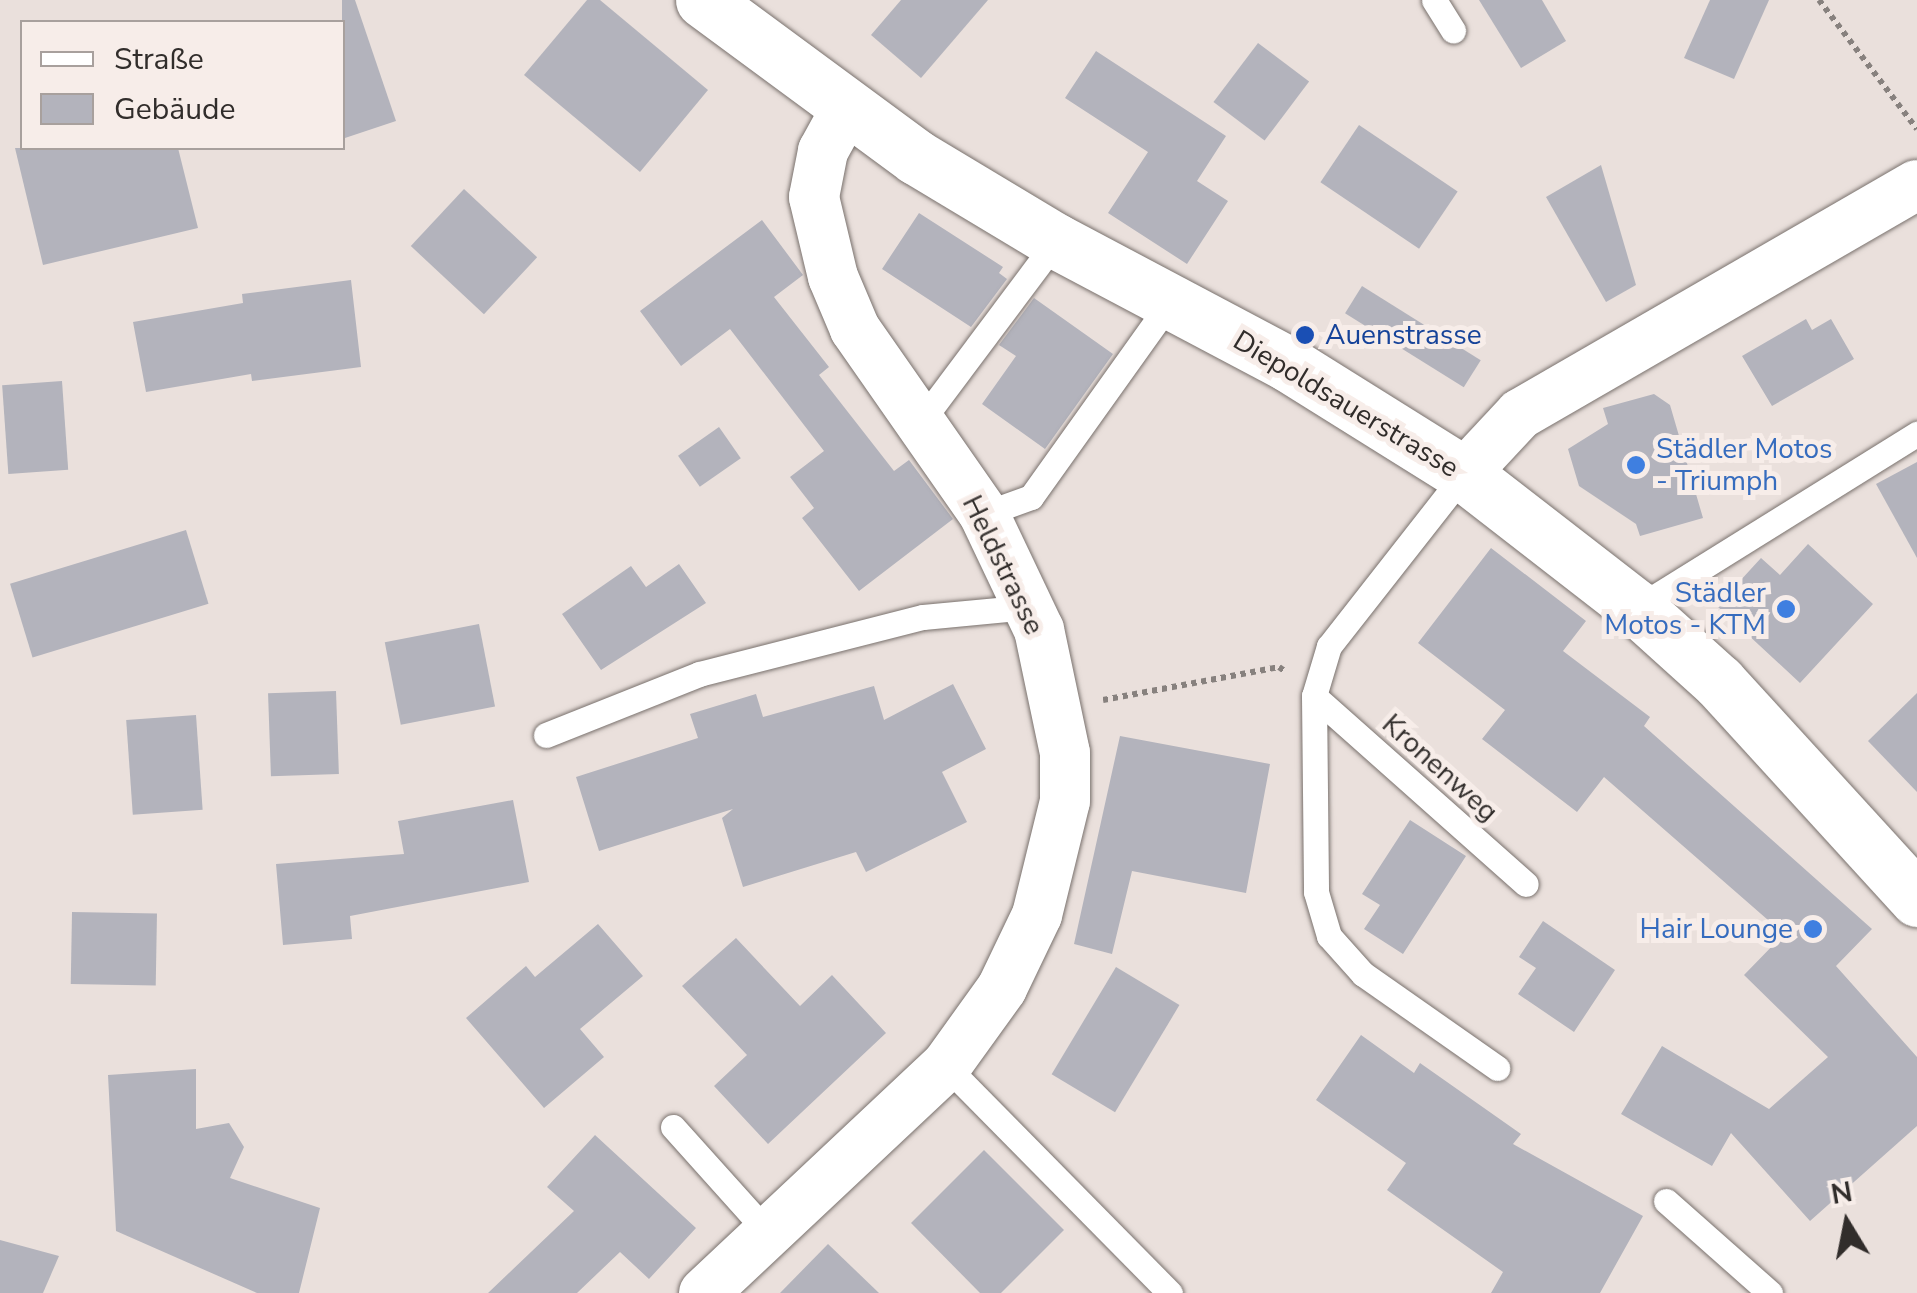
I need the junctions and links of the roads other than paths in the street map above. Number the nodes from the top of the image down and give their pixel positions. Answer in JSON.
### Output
{"nodes":[{"id":1,"x":703,"y":0,"type":"edge"},
{"id":2,"x":1434,"y":0,"type":"edge"},
{"id":3,"x":1453,"y":31,"type":"dead end"},
{"id":4,"x":846,"y":109,"type":"junction"},
{"id":5,"x":1917,"y":185,"type":"edge"},
{"id":6,"x":1056,"y":241,"type":"junction"},
{"id":7,"x":1170,"y":302,"type":"junction"},
{"id":8,"x":920,"y":422,"type":"junction"},
{"id":9,"x":1917,"y":434,"type":"edge"},
{"id":10,"x":1464,"y":474,"type":"junction"},
{"id":11,"x":984,"y":514,"type":"junction"},
{"id":12,"x":1028,"y":607,"type":"junction"},
{"id":13,"x":1637,"y":608,"type":"junction"},
{"id":14,"x":1314,"y":696,"type":"junction"},
{"id":15,"x":546,"y":734,"type":"dead end"},
{"id":16,"x":1526,"y":884,"type":"dead end"},
{"id":17,"x":1917,"y":899,"type":"edge"},
{"id":18,"x":946,"y":1066,"type":"junction"},
{"id":19,"x":1497,"y":1068,"type":"dead end"},
{"id":20,"x":673,"y":1126,"type":"dead end"},
{"id":21,"x":1666,"y":1201,"type":"dead end"},
{"id":22,"x":768,"y":1233,"type":"junction"},
{"id":23,"x":715,"y":1290,"type":"edge"},
{"id":24,"x":1170,"y":1293,"type":"edge"},
{"id":25,"x":1770,"y":1293,"type":"edge"}],
"edges":[{"from":1,"to":4,"type":"main road","name":"Diepoldsauerstrasse"},
{"from":2,"to":3,"type":"lane"},
{"from":4,"to":6,"type":"main road","name":"Diepoldsauerstrasse"},
{"from":4,"to":8,"type":"street","name":"Heldstrasse"},
{"from":5,"to":10,"type":"street"},
{"from":6,"to":7,"type":"main road","name":"Diepoldsauerstrasse"},
{"from":6,"to":8,"type":"lane"},
{"from":7,"to":10,"type":"main road","name":"Diepoldsauerstrasse"},
{"from":7,"to":11,"type":"lane"},
{"from":8,"to":11,"type":"street","name":"Heldstrasse"},
{"from":9,"to":13,"type":"lane"},
{"from":10,"to":13,"type":"main road","name":"Diepoldsauerstrasse"},
{"from":10,"to":14,"type":"lane"},
{"from":11,"to":12,"type":"street","name":"Heldstrasse"},
{"from":12,"to":15,"type":"lane"},
{"from":12,"to":18,"type":"street","name":"Heldstrasse"},
{"from":13,"to":17,"type":"main road","name":"Diepoldsauerstrasse"},
{"from":14,"to":16,"type":"lane","name":"Kronenweg"},
{"from":14,"to":19,"type":"lane"},
{"from":18,"to":22,"type":"street","name":"Heldstrasse"},
{"from":18,"to":24,"type":"lane"},
{"from":20,"to":22,"type":"lane"},
{"from":21,"to":25,"type":"lane"},
{"from":22,"to":23,"type":"street","name":"Heldstrasse"}]}
